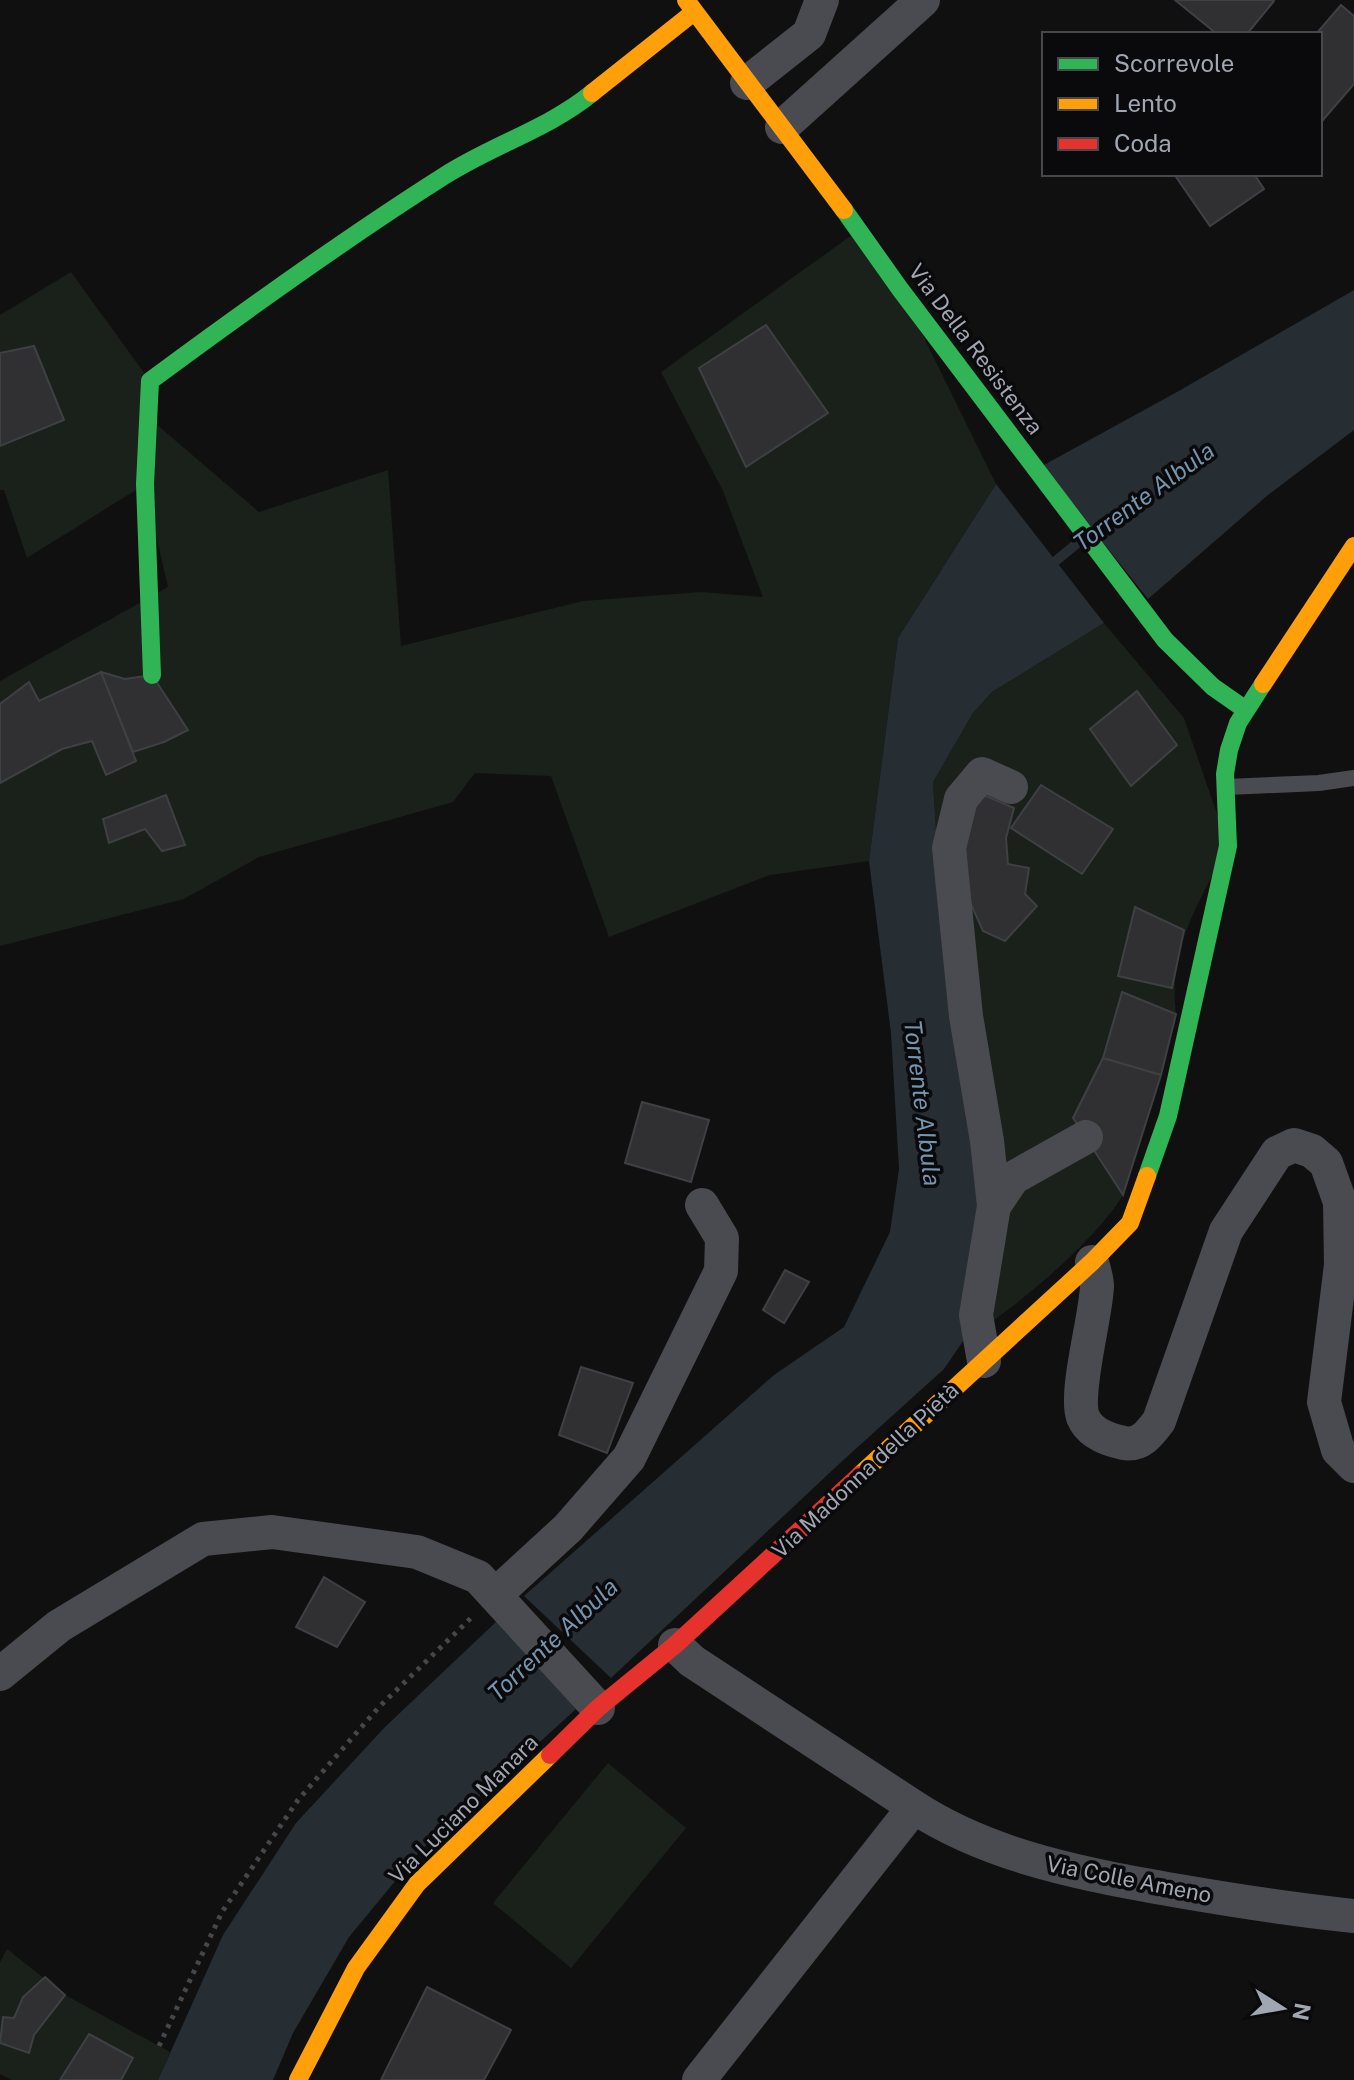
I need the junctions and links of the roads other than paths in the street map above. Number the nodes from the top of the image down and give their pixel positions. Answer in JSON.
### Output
{"nodes":[{"id":1,"x":822,"y":0,"type":"edge"},
{"id":2,"x":923,"y":0,"type":"edge"},
{"id":3,"x":690,"y":6,"type":"edge"},
{"id":4,"x":747,"y":83,"type":"junction"},
{"id":5,"x":782,"y":127,"type":"junction"},
{"id":6,"x":1354,"y":546,"type":"edge"},
{"id":7,"x":152,"y":675,"type":"dead end"},
{"id":8,"x":1246,"y":710,"type":"junction"},
{"id":9,"x":1354,"y":778,"type":"edge"},
{"id":10,"x":1011,"y":787,"type":"dead end"},
{"id":11,"x":1226,"y":787,"type":"junction"},
{"id":12,"x":1086,"y":1137,"type":"dead end"},
{"id":13,"x":702,"y":1205,"type":"dead end"},
{"id":14,"x":994,"y":1206,"type":"junction"},
{"id":15,"x":1092,"y":1262,"type":"junction"},
{"id":16,"x":984,"y":1361,"type":"junction"},
{"id":17,"x":1354,"y":1466,"type":"edge"},
{"id":18,"x":495,"y":1595,"type":"junction"},
{"id":19,"x":675,"y":1645,"type":"junction"},
{"id":20,"x":0,"y":1674,"type":"edge"},
{"id":21,"x":598,"y":1708,"type":"junction"},
{"id":22,"x":914,"y":1807,"type":"junction"},
{"id":23,"x":1354,"y":1916,"type":"edge"},
{"id":24,"x":298,"y":2080,"type":"edge"},
{"id":25,"x":699,"y":2080,"type":"edge"}],
"edges":[{"from":1,"to":4,"type":"street"},
{"from":2,"to":5,"type":"street"},
{"from":3,"to":4,"type":"main road","name":"Via Della Resistenza"},
{"from":3,"to":7,"type":"main road"},
{"from":4,"to":5,"type":"main road","name":"Via Della Resistenza"},
{"from":5,"to":8,"type":"main road","name":"Via Della Resistenza"},
{"from":6,"to":8,"type":"main road","name":"Via Madonna della Pietà"},
{"from":8,"to":11,"type":"main road","name":"Via Madonna della Pietà"},
{"from":9,"to":11,"type":"lane"},
{"from":10,"to":14,"type":"street"},
{"from":11,"to":15,"type":"main road","name":"Via Madonna della Pietà"},
{"from":12,"to":14,"type":"street"},
{"from":13,"to":18,"type":"street"},
{"from":14,"to":16,"type":"street"},
{"from":15,"to":16,"type":"main road","name":"Via Madonna della Pietà"},
{"from":15,"to":17,"type":"street"},
{"from":16,"to":19,"type":"main road","name":"Via Madonna della Pietà"},
{"from":18,"to":20,"type":"street"},
{"from":18,"to":21,"type":"street"},
{"from":19,"to":21,"type":"main road","name":"Via Luciano Manara"},
{"from":19,"to":22,"type":"street"},
{"from":21,"to":24,"type":"main road","name":"Via Luciano Manara"},
{"from":22,"to":23,"type":"street","name":"Via Colle Ameno"},
{"from":22,"to":25,"type":"street"}]}
